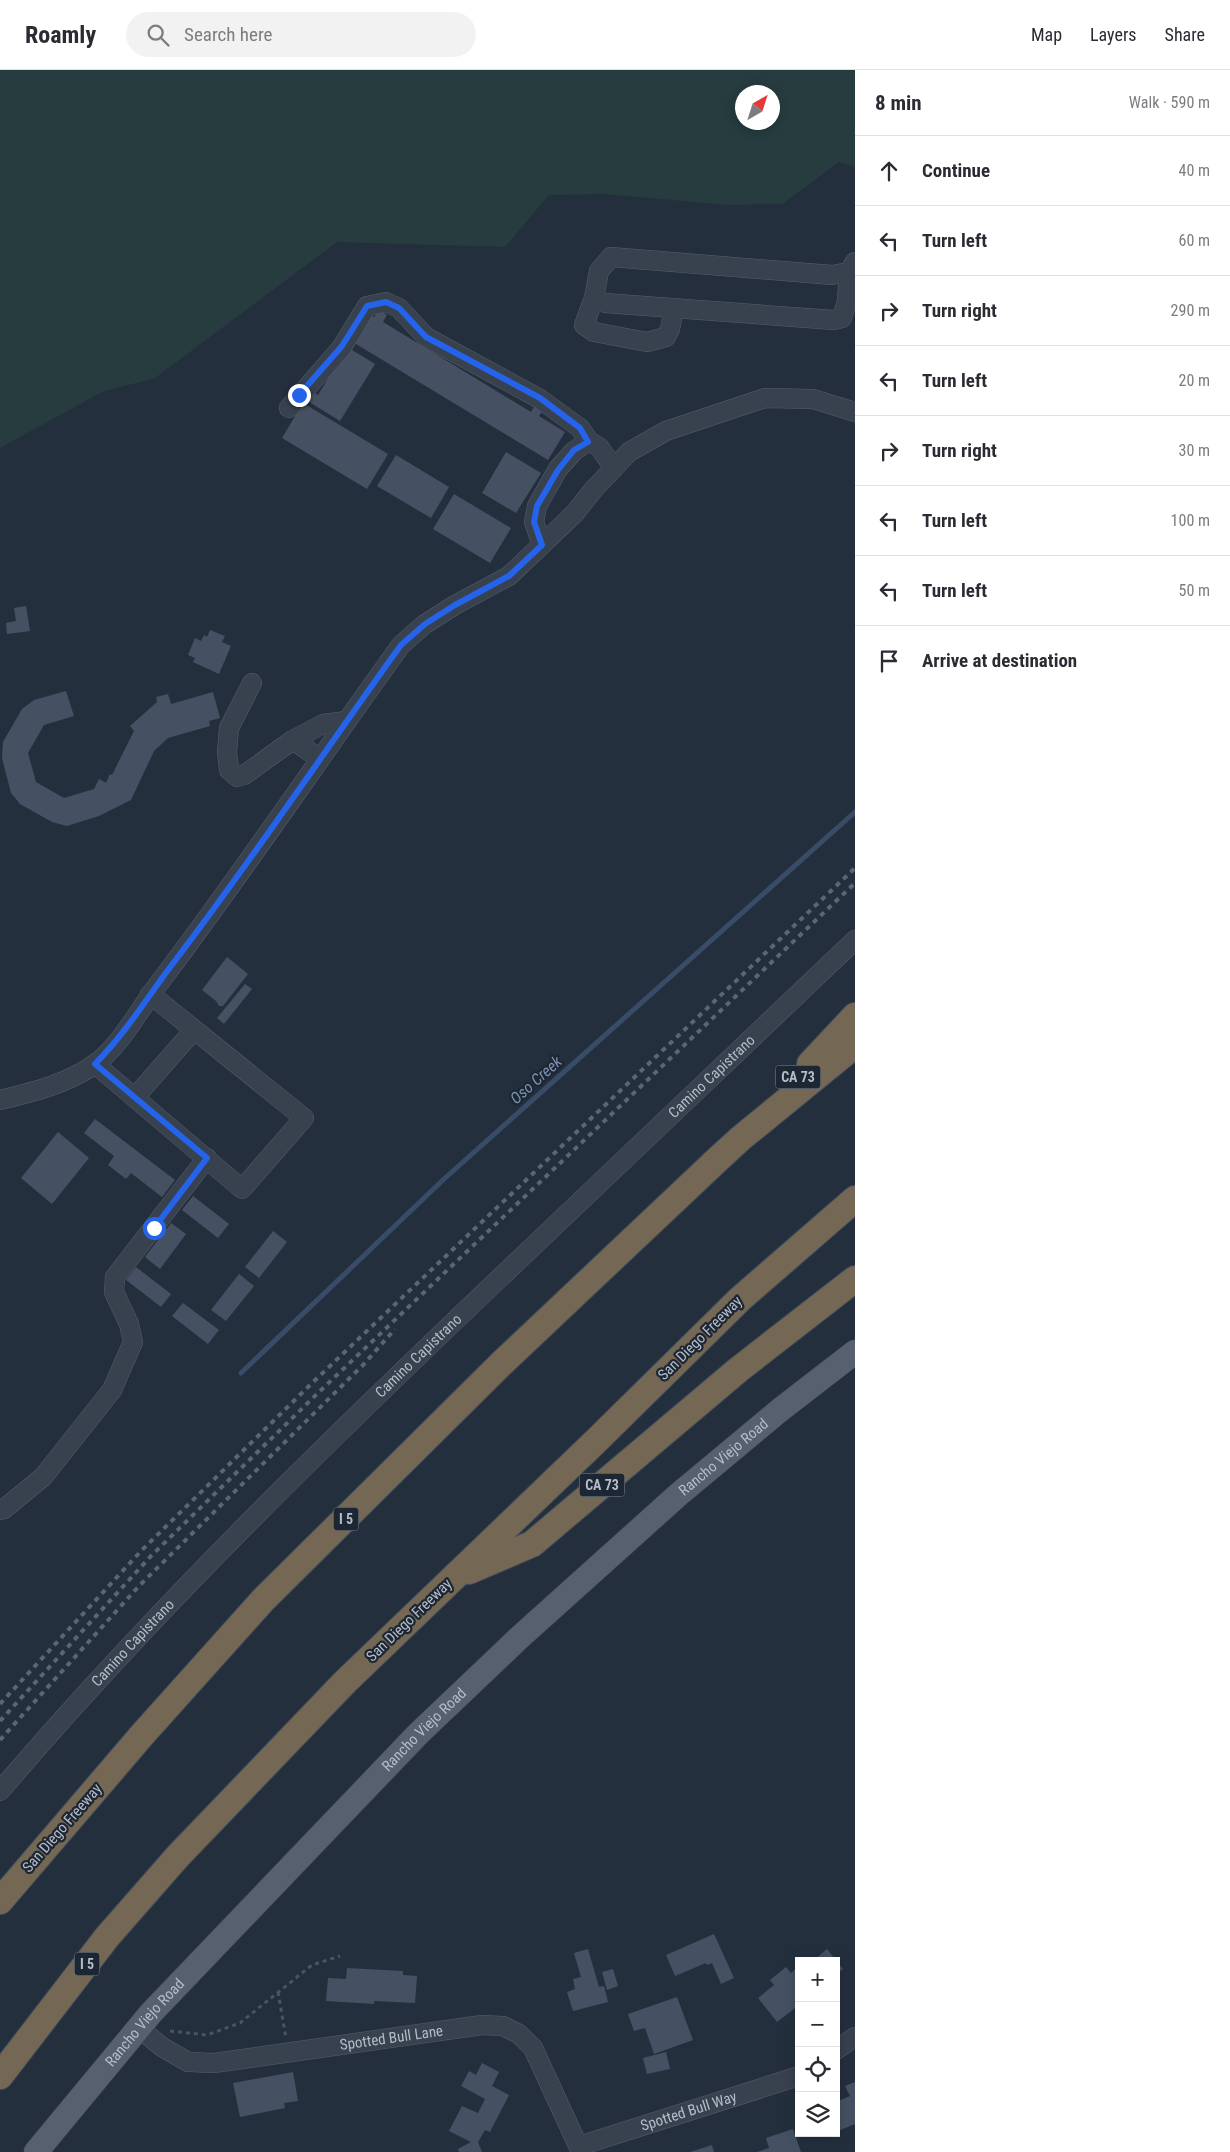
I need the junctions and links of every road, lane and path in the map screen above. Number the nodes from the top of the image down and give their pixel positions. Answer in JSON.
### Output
{"nodes":[{"id":1,"x":853,"y":269,"type":"edge"},
{"id":2,"x":594,"y":298,"type":"junction"},
{"id":3,"x":674,"y":308,"type":"junction"},
{"id":4,"x":288,"y":408,"type":"dead end"},
{"id":5,"x":855,"y":412,"type":"edge"},
{"id":6,"x":588,"y":442,"type":"junction"},
{"id":7,"x":614,"y":468,"type":"junction"},
{"id":8,"x":542,"y":545,"type":"junction"},
{"id":9,"x":252,"y":683,"type":"dead end"},
{"id":10,"x":346,"y":720,"type":"junction"},
{"id":11,"x":293,"y":740,"type":"junction"},
{"id":12,"x":320,"y":759,"type":"junction"},
{"id":13,"x":855,"y":940,"type":"edge"},
{"id":14,"x":150,"y":994,"type":"junction"},
{"id":15,"x":855,"y":1016,"type":"edge"},
{"id":16,"x":194,"y":1030,"type":"junction"},
{"id":17,"x":855,"y":1045,"type":"edge"},
{"id":18,"x":95,"y":1064,"type":"junction"},
{"id":19,"x":136,"y":1098,"type":"junction"},
{"id":20,"x":0,"y":1100,"type":"edge"},
{"id":21,"x":741,"y":1138,"type":"junction"},
{"id":22,"x":207,"y":1158,"type":"junction"},
{"id":23,"x":855,"y":1199,"type":"edge"},
{"id":24,"x":855,"y":1279,"type":"edge"},
{"id":25,"x":855,"y":1352,"type":"edge"},
{"id":26,"x":0,"y":1510,"type":"edge"},
{"id":27,"x":452,"y":1578,"type":"junction"},
{"id":28,"x":0,"y":1791,"type":"edge"},
{"id":29,"x":0,"y":1901,"type":"edge"},
{"id":30,"x":340,"y":1956,"type":"dead end"},
{"id":31,"x":278,"y":1992,"type":"junction"},
{"id":32,"x":139,"y":2028,"type":"junction"},
{"id":33,"x":855,"y":2036,"type":"edge"},
{"id":34,"x":840,"y":2047,"type":"edge"},
{"id":35,"x":289,"y":2052,"type":"junction"},
{"id":36,"x":0,"y":2076,"type":"edge"},
{"id":37,"x":795,"y":2077,"type":"edge"},
{"id":38,"x":580,"y":2149,"type":"edge"},
{"id":39,"x":36,"y":2152,"type":"edge"}],
"edges":[{"from":1,"to":2,"type":"street"},
{"from":1,"to":3,"type":"street"},
{"from":2,"to":3,"type":"street"},
{"from":2,"to":3,"type":"street"},
{"from":4,"to":6,"type":"street"},
{"from":5,"to":7,"type":"street"},
{"from":6,"to":7,"type":"street"},
{"from":6,"to":8,"type":"street"},
{"from":7,"to":8,"type":"street"},
{"from":8,"to":10,"type":"street"},
{"from":9,"to":11,"type":"street"},
{"from":10,"to":11,"type":"street"},
{"from":10,"to":12,"type":"street"},
{"from":11,"to":12,"type":"street"},
{"from":12,"to":14,"type":"street"},
{"from":13,"to":28,"type":"street","name":"Camino Capistrano"},
{"from":14,"to":16,"type":"street"},
{"from":14,"to":18,"type":"street"},
{"from":15,"to":21,"type":"highway","number":"CA 73"},
{"from":16,"to":19,"type":"street"},
{"from":16,"to":22,"type":"street"},
{"from":17,"to":21,"type":"highway","name":"San Diego Freeway","number":"I 5"},
{"from":18,"to":19,"type":"street"},
{"from":18,"to":20,"type":"street"},
{"from":19,"to":22,"type":"street"},
{"from":21,"to":29,"type":"highway","name":"San Diego Freeway","number":"I 5"},
{"from":22,"to":26,"type":"street"},
{"from":23,"to":27,"type":"highway","name":"San Diego Freeway","number":"I 5"},
{"from":24,"to":27,"type":"highway","number":"CA 73"},
{"from":25,"to":32,"type":"main road","name":"Rancho Viejo Road"},
{"from":27,"to":36,"type":"highway","name":"San Diego Freeway","number":"I 5"},
{"from":30,"to":31,"type":"path"},
{"from":31,"to":32,"type":"path"},
{"from":31,"to":35,"type":"path"},
{"from":32,"to":35,"type":"street","name":"Spotted Bull Lane"},
{"from":32,"to":39,"type":"main road","name":"Rancho Viejo Road"},
{"from":33,"to":34,"type":"street"},
{"from":35,"to":38,"type":"street","name":"Spotted Bull Lane"},
{"from":37,"to":38,"type":"street","name":"Spotted Bull Way"}]}
